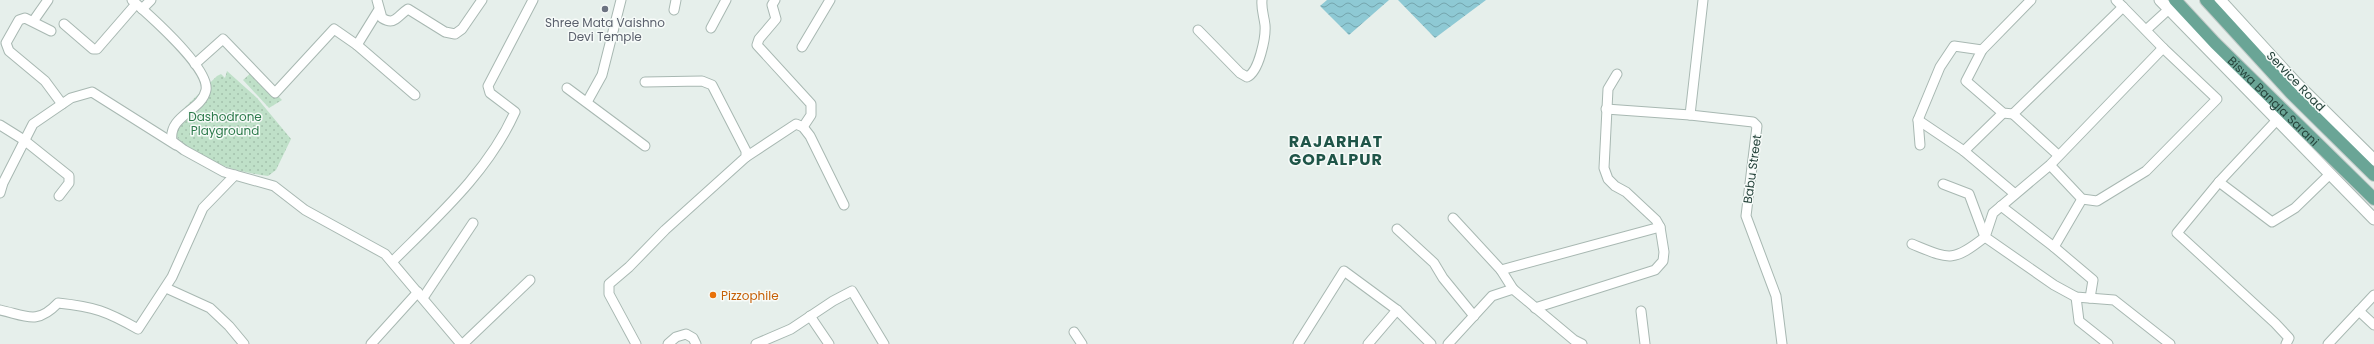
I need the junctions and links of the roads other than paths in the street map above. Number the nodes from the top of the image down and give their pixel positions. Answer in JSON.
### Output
{"nodes":[{"id":1,"x":48,"y":0,"type":"edge"},
{"id":2,"x":151,"y":0,"type":"edge"},
{"id":3,"x":377,"y":0,"type":"edge"},
{"id":4,"x":533,"y":0,"type":"edge"},
{"id":5,"x":621,"y":0,"type":"edge"},
{"id":6,"x":676,"y":0,"type":"edge"},
{"id":7,"x":726,"y":0,"type":"edge"},
{"id":8,"x":774,"y":0,"type":"edge"},
{"id":9,"x":830,"y":0,"type":"edge"},
{"id":10,"x":1262,"y":0,"type":"edge"},
{"id":11,"x":1703,"y":0,"type":"edge"},
{"id":12,"x":2031,"y":0,"type":"edge"},
{"id":13,"x":2116,"y":0,"type":"edge"},
{"id":14,"x":2160,"y":0,"type":"edge"},
{"id":15,"x":2206,"y":0,"type":"edge"},
{"id":16,"x":2220,"y":0,"type":"edge"},
{"id":17,"x":477,"y":2,"type":"edge"},
{"id":18,"x":137,"y":4,"type":"edge"},
{"id":19,"x":2172,"y":5,"type":"edge"},
{"id":20,"x":2123,"y":7,"type":"junction"},
{"id":21,"x":674,"y":10,"type":"dead end"},
{"id":22,"x":378,"y":11,"type":"junction"},
{"id":23,"x":34,"y":20,"type":"junction"},
{"id":24,"x":64,"y":24,"type":"dead end"},
{"id":25,"x":711,"y":28,"type":"dead end"},
{"id":26,"x":1198,"y":30,"type":"dead end"},
{"id":27,"x":2146,"y":30,"type":"junction"},
{"id":28,"x":50,"y":31,"type":"dead end"},
{"id":29,"x":357,"y":45,"type":"junction"},
{"id":30,"x":802,"y":47,"type":"dead end"},
{"id":31,"x":2163,"y":48,"type":"junction"},
{"id":32,"x":1982,"y":50,"type":"junction"},
{"id":33,"x":2264,"y":55,"type":"junction"},
{"id":34,"x":195,"y":64,"type":"junction"},
{"id":35,"x":1617,"y":74,"type":"dead end"},
{"id":36,"x":645,"y":82,"type":"dead end"},
{"id":37,"x":567,"y":88,"type":"dead end"},
{"id":38,"x":415,"y":95,"type":"dead end"},
{"id":39,"x":586,"y":102,"type":"junction"},
{"id":40,"x":62,"y":104,"type":"junction"},
{"id":41,"x":1606,"y":109,"type":"junction"},
{"id":42,"x":2003,"y":113,"type":"junction"},
{"id":43,"x":2013,"y":114,"type":"junction"},
{"id":44,"x":1690,"y":115,"type":"junction"},
{"id":45,"x":1918,"y":120,"type":"junction"},
{"id":46,"x":2276,"y":121,"type":"junction"},
{"id":47,"x":0,"y":125,"type":"edge"},
{"id":48,"x":803,"y":127,"type":"junction"},
{"id":49,"x":24,"y":140,"type":"junction"},
{"id":50,"x":1920,"y":145,"type":"dead end"},
{"id":51,"x":645,"y":146,"type":"dead end"},
{"id":52,"x":184,"y":150,"type":"junction"},
{"id":53,"x":1964,"y":151,"type":"junction"},
{"id":54,"x":2058,"y":155,"type":"junction"},
{"id":55,"x":746,"y":157,"type":"junction"},
{"id":56,"x":2374,"y":160,"type":"edge"},
{"id":57,"x":2050,"y":164,"type":"junction"},
{"id":58,"x":235,"y":175,"type":"junction"},
{"id":59,"x":2329,"y":175,"type":"junction"},
{"id":60,"x":2374,"y":175,"type":"edge"},
{"id":61,"x":2219,"y":182,"type":"junction"},
{"id":62,"x":1943,"y":184,"type":"dead end"},
{"id":63,"x":0,"y":193,"type":"edge"},
{"id":64,"x":2015,"y":194,"type":"junction"},
{"id":65,"x":59,"y":196,"type":"dead end"},
{"id":66,"x":2082,"y":199,"type":"junction"},
{"id":67,"x":2374,"y":199,"type":"edge"},
{"id":68,"x":844,"y":206,"type":"dead end"},
{"id":69,"x":2001,"y":206,"type":"junction"},
{"id":70,"x":1453,"y":218,"type":"dead end"},
{"id":71,"x":2374,"y":219,"type":"edge"},
{"id":72,"x":473,"y":223,"type":"dead end"},
{"id":73,"x":1660,"y":227,"type":"junction"},
{"id":74,"x":1397,"y":229,"type":"dead end"},
{"id":75,"x":1985,"y":236,"type":"junction"},
{"id":76,"x":1912,"y":244,"type":"dead end"},
{"id":77,"x":2054,"y":247,"type":"junction"},
{"id":78,"x":393,"y":262,"type":"junction"},
{"id":79,"x":1501,"y":270,"type":"junction"},
{"id":80,"x":530,"y":280,"type":"dead end"},
{"id":81,"x":166,"y":288,"type":"junction"},
{"id":82,"x":1513,"y":288,"type":"junction"},
{"id":83,"x":420,"y":295,"type":"junction"},
{"id":84,"x":2374,"y":295,"type":"edge"},
{"id":85,"x":2076,"y":297,"type":"junction"},
{"id":86,"x":2090,"y":298,"type":"junction"},
{"id":87,"x":1535,"y":308,"type":"junction"},
{"id":88,"x":0,"y":310,"type":"edge"},
{"id":89,"x":1397,"y":310,"type":"junction"},
{"id":90,"x":1642,"y":311,"type":"dead end"},
{"id":91,"x":2359,"y":311,"type":"junction"},
{"id":92,"x":810,"y":316,"type":"junction"},
{"id":93,"x":1474,"y":316,"type":"junction"},
{"id":94,"x":2374,"y":325,"type":"edge"},
{"id":95,"x":1074,"y":332,"type":"dead end"},
{"id":96,"x":1576,"y":343,"type":"edge"},
{"id":97,"x":244,"y":344,"type":"edge"},
{"id":98,"x":371,"y":344,"type":"edge"},
{"id":99,"x":462,"y":344,"type":"edge"},
{"id":100,"x":636,"y":344,"type":"edge"},
{"id":101,"x":668,"y":344,"type":"edge"},
{"id":102,"x":696,"y":344,"type":"edge"},
{"id":103,"x":756,"y":344,"type":"edge"},
{"id":104,"x":828,"y":344,"type":"edge"},
{"id":105,"x":884,"y":344,"type":"edge"},
{"id":106,"x":1082,"y":344,"type":"edge"},
{"id":107,"x":1298,"y":344,"type":"edge"},
{"id":108,"x":1368,"y":344,"type":"edge"},
{"id":109,"x":1431,"y":344,"type":"edge"},
{"id":110,"x":1448,"y":344,"type":"edge"},
{"id":111,"x":1645,"y":344,"type":"edge"},
{"id":112,"x":1782,"y":344,"type":"edge"},
{"id":113,"x":2108,"y":344,"type":"edge"},
{"id":114,"x":2170,"y":344,"type":"edge"},
{"id":115,"x":2286,"y":344,"type":"edge"},
{"id":116,"x":2328,"y":344,"type":"edge"}],
"edges":[{"from":1,"to":23,"type":"street"},
{"from":2,"to":18,"type":"street"},
{"from":3,"to":22,"type":"street"},
{"from":4,"to":78,"type":"street"},
{"from":5,"to":39,"type":"street"},
{"from":6,"to":21,"type":"street"},
{"from":7,"to":25,"type":"street"},
{"from":8,"to":48,"type":"street"},
{"from":9,"to":30,"type":"street"},
{"from":10,"to":26,"type":"street"},
{"from":11,"to":44,"type":"street"},
{"from":12,"to":32,"type":"street"},
{"from":13,"to":20,"type":"street"},
{"from":14,"to":19,"type":"street"},
{"from":15,"to":33,"type":"main road","name":"Biswa Bangla Sarani"},
{"from":16,"to":33,"type":"street","name":"Service Road"},
{"from":17,"to":22,"type":"street"},
{"from":18,"to":24,"type":"street"},
{"from":18,"to":34,"type":"street"},
{"from":19,"to":27,"type":"street"},
{"from":19,"to":46,"type":"street"},
{"from":19,"to":67,"type":"main road","name":"Biswa Bangla Sarani"},
{"from":20,"to":27,"type":"street"},
{"from":20,"to":43,"type":"street"},
{"from":22,"to":29,"type":"street"},
{"from":23,"to":28,"type":"street"},
{"from":23,"to":40,"type":"street"},
{"from":27,"to":31,"type":"street"},
{"from":29,"to":34,"type":"street"},
{"from":29,"to":38,"type":"street"},
{"from":31,"to":54,"type":"street"},
{"from":31,"to":66,"type":"street"},
{"from":32,"to":42,"type":"street"},
{"from":32,"to":45,"type":"street"},
{"from":33,"to":56,"type":"street","name":"Service Road"},
{"from":33,"to":60,"type":"main road","name":"Biswa Bangla Sarani"},
{"from":34,"to":52,"type":"street"},
{"from":35,"to":41,"type":"street"},
{"from":36,"to":55,"type":"street"},
{"from":37,"to":39,"type":"street"},
{"from":39,"to":51,"type":"street"},
{"from":40,"to":49,"type":"street"},
{"from":40,"to":52,"type":"street"},
{"from":41,"to":44,"type":"street"},
{"from":41,"to":73,"type":"street"},
{"from":42,"to":43,"type":"street"},
{"from":42,"to":53,"type":"street"},
{"from":43,"to":54,"type":"street"},
{"from":44,"to":112,"type":"street","name":"Babu Street"},
{"from":45,"to":50,"type":"street"},
{"from":45,"to":53,"type":"street"},
{"from":46,"to":59,"type":"street"},
{"from":46,"to":61,"type":"street"},
{"from":47,"to":49,"type":"street"},
{"from":48,"to":55,"type":"street"},
{"from":48,"to":68,"type":"street"},
{"from":49,"to":63,"type":"street"},
{"from":49,"to":65,"type":"street"},
{"from":52,"to":58,"type":"street"},
{"from":53,"to":64,"type":"street"},
{"from":54,"to":57,"type":"street"},
{"from":55,"to":100,"type":"street"},
{"from":57,"to":64,"type":"street"},
{"from":57,"to":66,"type":"street"},
{"from":58,"to":78,"type":"street"},
{"from":58,"to":81,"type":"street"},
{"from":59,"to":61,"type":"street"},
{"from":59,"to":71,"type":"street"},
{"from":61,"to":115,"type":"street"},
{"from":62,"to":75,"type":"street"},
{"from":64,"to":69,"type":"street"},
{"from":66,"to":77,"type":"street"},
{"from":69,"to":75,"type":"street"},
{"from":69,"to":77,"type":"street"},
{"from":70,"to":79,"type":"street"},
{"from":72,"to":83,"type":"street"},
{"from":73,"to":79,"type":"street"},
{"from":73,"to":87,"type":"street"},
{"from":74,"to":93,"type":"street"},
{"from":75,"to":76,"type":"street"},
{"from":75,"to":85,"type":"street"},
{"from":77,"to":86,"type":"street"},
{"from":78,"to":83,"type":"street"},
{"from":79,"to":82,"type":"street"},
{"from":80,"to":99,"type":"street"},
{"from":81,"to":88,"type":"street"},
{"from":81,"to":97,"type":"street"},
{"from":82,"to":87,"type":"street"},
{"from":82,"to":93,"type":"street"},
{"from":83,"to":98,"type":"street"},
{"from":83,"to":99,"type":"street"},
{"from":84,"to":91,"type":"street"},
{"from":85,"to":86,"type":"street"},
{"from":85,"to":113,"type":"street"},
{"from":86,"to":114,"type":"street"},
{"from":87,"to":96,"type":"street"},
{"from":89,"to":107,"type":"street"},
{"from":89,"to":108,"type":"street"},
{"from":89,"to":109,"type":"street"},
{"from":90,"to":111,"type":"street"},
{"from":91,"to":94,"type":"street"},
{"from":91,"to":116,"type":"street"},
{"from":92,"to":103,"type":"street"},
{"from":92,"to":104,"type":"street"},
{"from":92,"to":105,"type":"street"},
{"from":93,"to":110,"type":"street"},
{"from":95,"to":106,"type":"street"},
{"from":101,"to":102,"type":"street"}]}
